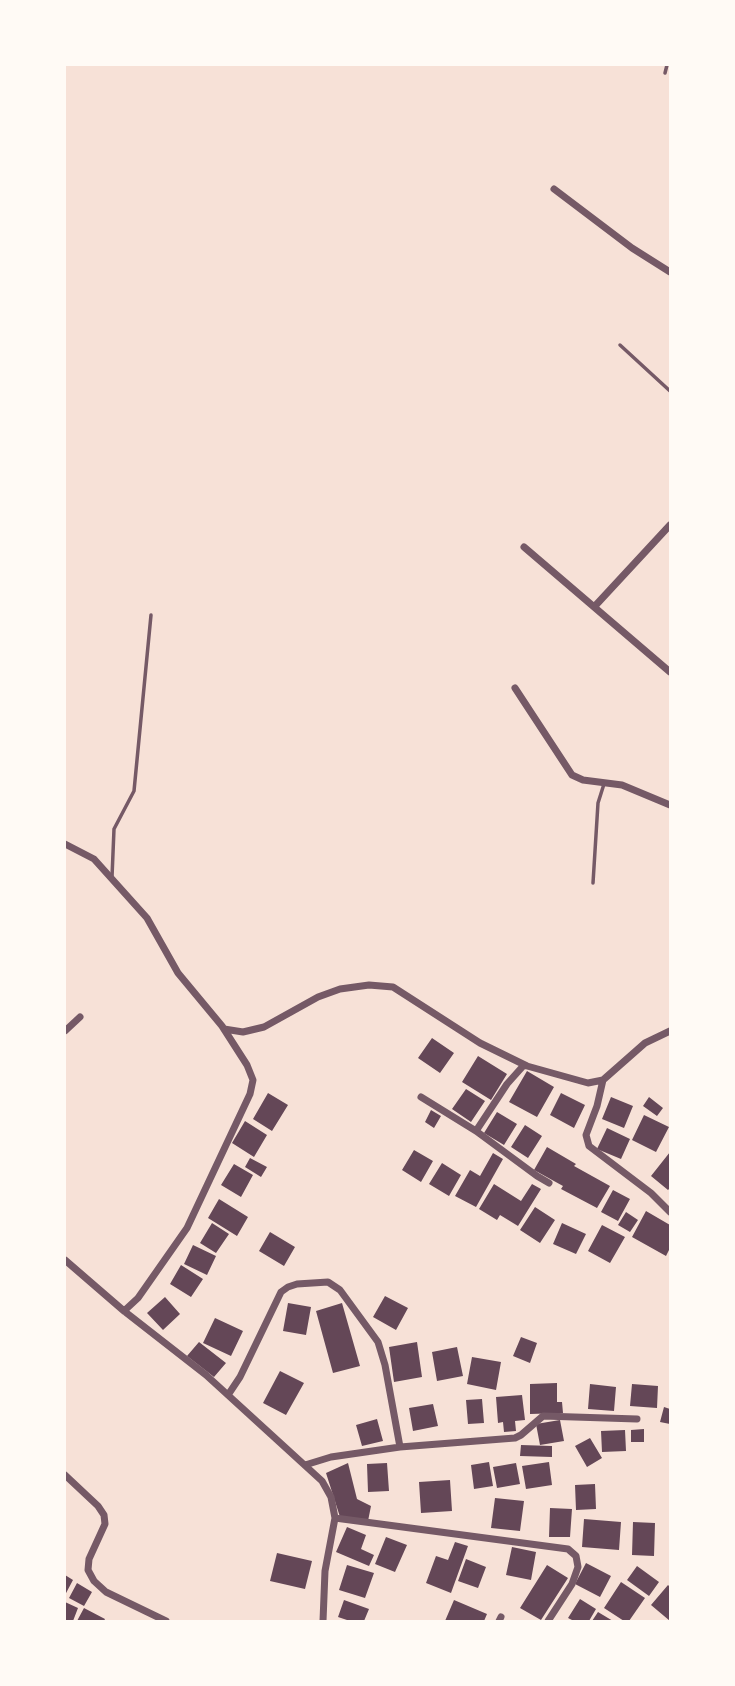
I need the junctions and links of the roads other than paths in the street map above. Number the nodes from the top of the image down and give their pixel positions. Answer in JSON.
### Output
{"nodes":[{"id":1,"x":667,"y":65,"type":"edge"},
{"id":2,"x":665,"y":73,"type":"dead end"},
{"id":3,"x":554,"y":189,"type":"dead end"},
{"id":4,"x":670,"y":272,"type":"edge"},
{"id":5,"x":620,"y":345,"type":"dead end"},
{"id":6,"x":670,"y":391,"type":"edge"},
{"id":7,"x":670,"y":525,"type":"edge"},
{"id":8,"x":524,"y":547,"type":"dead end"},
{"id":9,"x":595,"y":607,"type":"junction"},
{"id":10,"x":151,"y":615,"type":"dead end"},
{"id":11,"x":670,"y":672,"type":"edge"},
{"id":12,"x":515,"y":688,"type":"dead end"},
{"id":13,"x":605,"y":782,"type":"junction"},
{"id":14,"x":670,"y":805,"type":"edge"},
{"id":15,"x":65,"y":844,"type":"edge"},
{"id":16,"x":112,"y":879,"type":"junction"},
{"id":17,"x":593,"y":883,"type":"dead end"},
{"id":18,"x":80,"y":1017,"type":"dead end"},
{"id":19,"x":224,"y":1029,"type":"junction"},
{"id":20,"x":65,"y":1031,"type":"edge"},
{"id":21,"x":670,"y":1031,"type":"edge"},
{"id":22,"x":524,"y":1065,"type":"junction"},
{"id":23,"x":603,"y":1080,"type":"junction"},
{"id":24,"x":421,"y":1097,"type":"dead end"},
{"id":25,"x":476,"y":1131,"type":"junction"},
{"id":26,"x":549,"y":1183,"type":"dead end"},
{"id":27,"x":670,"y":1197,"type":"edge"},
{"id":28,"x":662,"y":1202,"type":"junction"},
{"id":29,"x":670,"y":1212,"type":"edge"},
{"id":30,"x":65,"y":1260,"type":"edge"},
{"id":31,"x":124,"y":1311,"type":"junction"},
{"id":32,"x":228,"y":1395,"type":"junction"},
{"id":33,"x":637,"y":1419,"type":"dead end"},
{"id":34,"x":400,"y":1447,"type":"junction"},
{"id":35,"x":305,"y":1465,"type":"junction"},
{"id":36,"x":65,"y":1475,"type":"edge"},
{"id":37,"x":335,"y":1518,"type":"junction"},
{"id":38,"x":166,"y":1621,"type":"edge"},
{"id":39,"x":323,"y":1621,"type":"edge"},
{"id":40,"x":548,"y":1621,"type":"edge"}],
"edges":[{"from":1,"to":2,"type":"lane"},
{"from":3,"to":4,"type":"street"},
{"from":5,"to":6,"type":"lane"},
{"from":7,"to":9,"type":"street"},
{"from":8,"to":9,"type":"street"},
{"from":9,"to":11,"type":"street"},
{"from":10,"to":16,"type":"lane"},
{"from":12,"to":13,"type":"street"},
{"from":13,"to":14,"type":"street"},
{"from":13,"to":17,"type":"lane"},
{"from":15,"to":16,"type":"street"},
{"from":16,"to":19,"type":"street"},
{"from":18,"to":20,"type":"street"},
{"from":19,"to":22,"type":"street"},
{"from":19,"to":31,"type":"street"},
{"from":21,"to":23,"type":"street"},
{"from":22,"to":23,"type":"street"},
{"from":22,"to":25,"type":"street"},
{"from":23,"to":28,"type":"street"},
{"from":24,"to":25,"type":"street"},
{"from":25,"to":26,"type":"street"},
{"from":27,"to":28,"type":"street"},
{"from":28,"to":29,"type":"street"},
{"from":30,"to":31,"type":"street"},
{"from":31,"to":32,"type":"street"},
{"from":32,"to":34,"type":"street"},
{"from":32,"to":35,"type":"street"},
{"from":33,"to":34,"type":"street"},
{"from":34,"to":35,"type":"street"},
{"from":35,"to":37,"type":"street"},
{"from":36,"to":38,"type":"street"},
{"from":37,"to":39,"type":"street"},
{"from":37,"to":40,"type":"street"}]}
